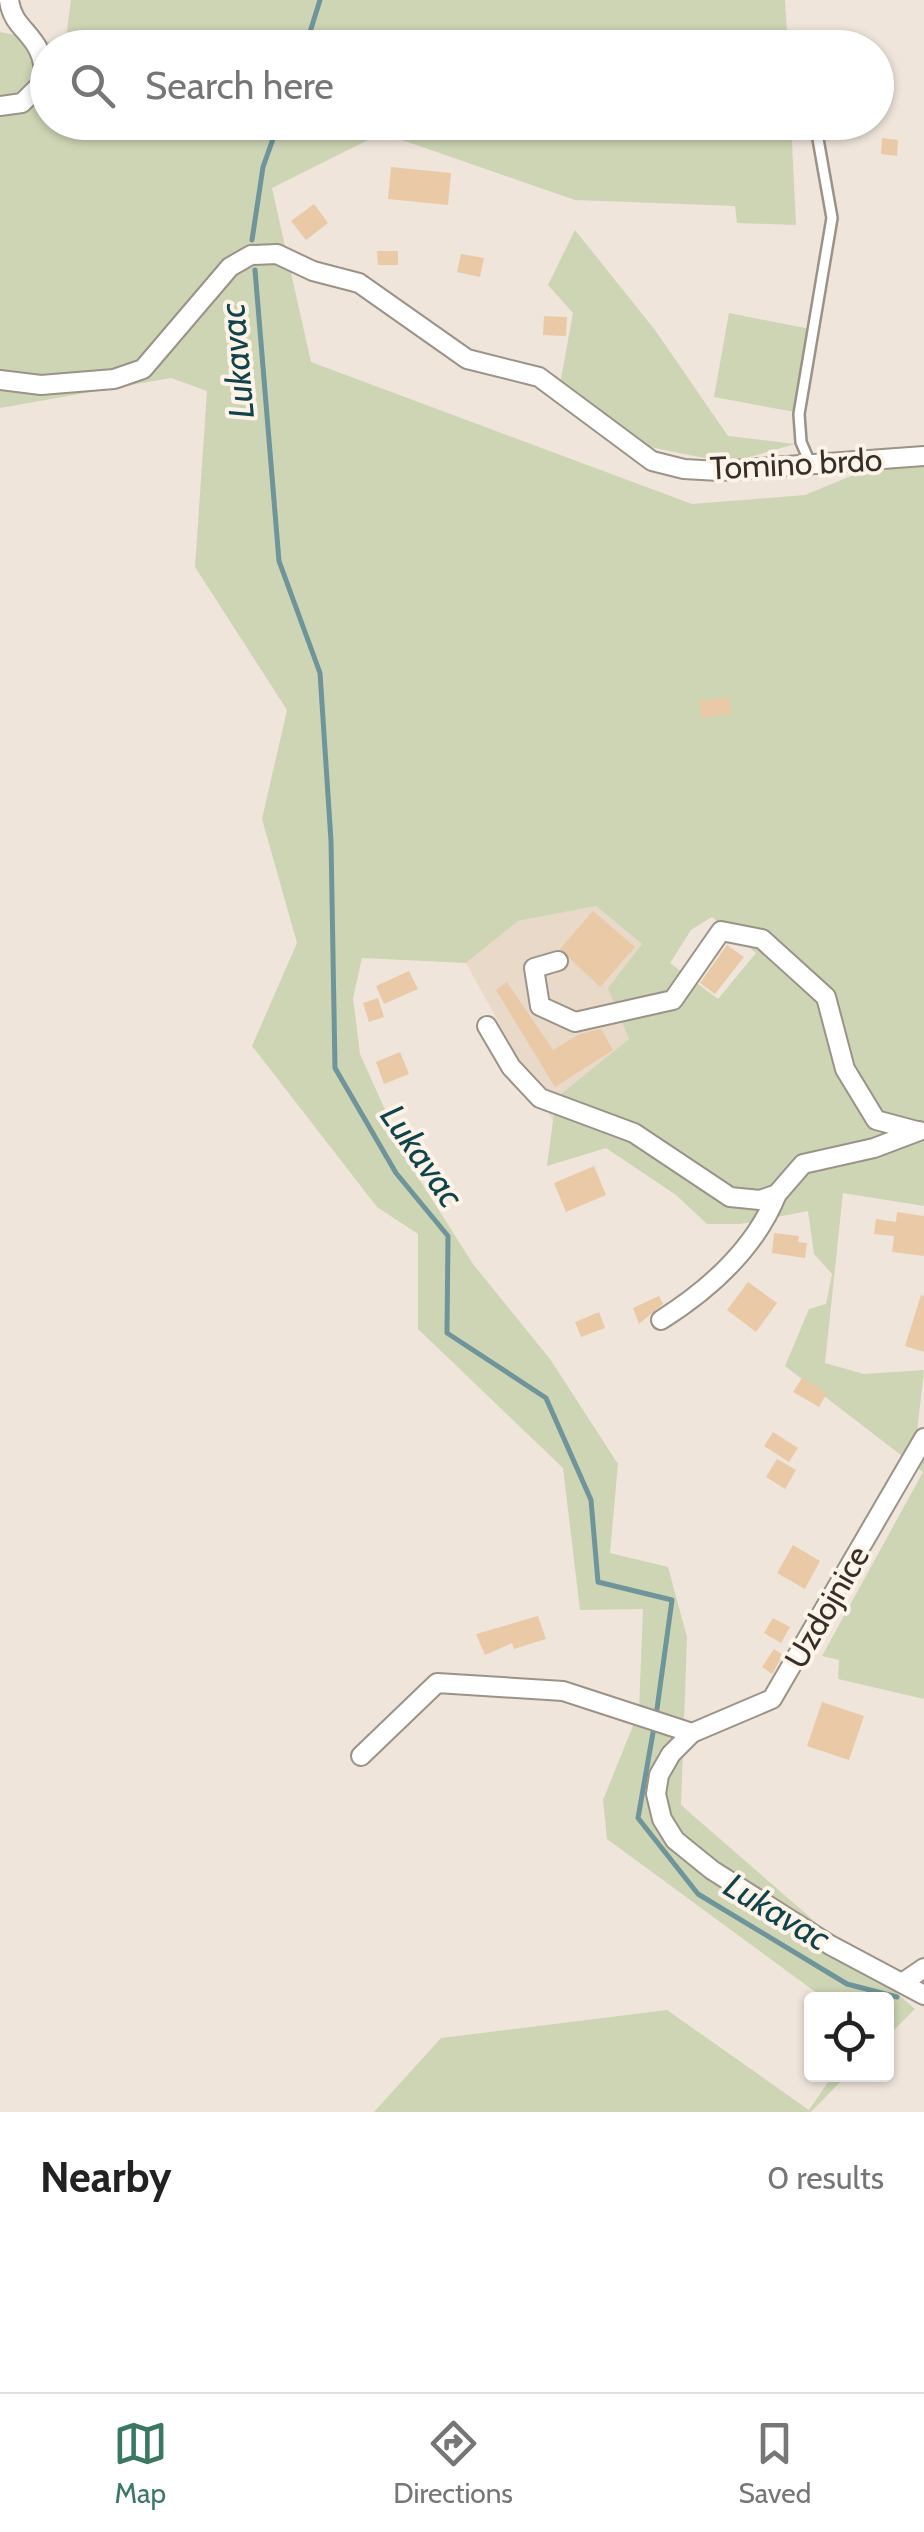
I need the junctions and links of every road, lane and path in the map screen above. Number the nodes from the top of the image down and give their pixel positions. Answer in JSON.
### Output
{"nodes":[{"id":1,"x":9,"y":0,"type":"edge"},
{"id":2,"x":30,"y":33,"type":"edge"},
{"id":3,"x":30,"y":95,"type":"edge"},
{"id":4,"x":0,"y":106,"type":"edge"},
{"id":5,"x":818,"y":140,"type":"edge"},
{"id":6,"x":0,"y":380,"type":"edge"},
{"id":7,"x":924,"y":456,"type":"edge"},
{"id":8,"x":811,"y":465,"type":"junction"},
{"id":9,"x":558,"y":961,"type":"dead end"},
{"id":10,"x":488,"y":1026,"type":"dead end"},
{"id":11,"x":920,"y":1132,"type":"edge"},
{"id":12,"x":777,"y":1194,"type":"junction"},
{"id":13,"x":661,"y":1320,"type":"dead end"},
{"id":14,"x":924,"y":1438,"type":"edge"},
{"id":15,"x":692,"y":1734,"type":"junction"},
{"id":16,"x":361,"y":1756,"type":"dead end"},
{"id":17,"x":924,"y":1968,"type":"edge"},
{"id":18,"x":902,"y":1983,"type":"junction"},
{"id":19,"x":924,"y":1995,"type":"edge"}],
"edges":[{"from":1,"to":2,"type":"street"},
{"from":3,"to":4,"type":"street"},
{"from":5,"to":8,"type":"lane"},
{"from":6,"to":8,"type":"street","name":"Tomino brdo"},
{"from":7,"to":8,"type":"street","name":"Tomino brdo"},
{"from":9,"to":11,"type":"street"},
{"from":10,"to":12,"type":"street"},
{"from":11,"to":12,"type":"street"},
{"from":12,"to":13,"type":"street"},
{"from":14,"to":15,"type":"street","name":"Uzdojnice"},
{"from":15,"to":16,"type":"street"},
{"from":15,"to":18,"type":"street"},
{"from":17,"to":18,"type":"street"},
{"from":18,"to":19,"type":"street"}]}
